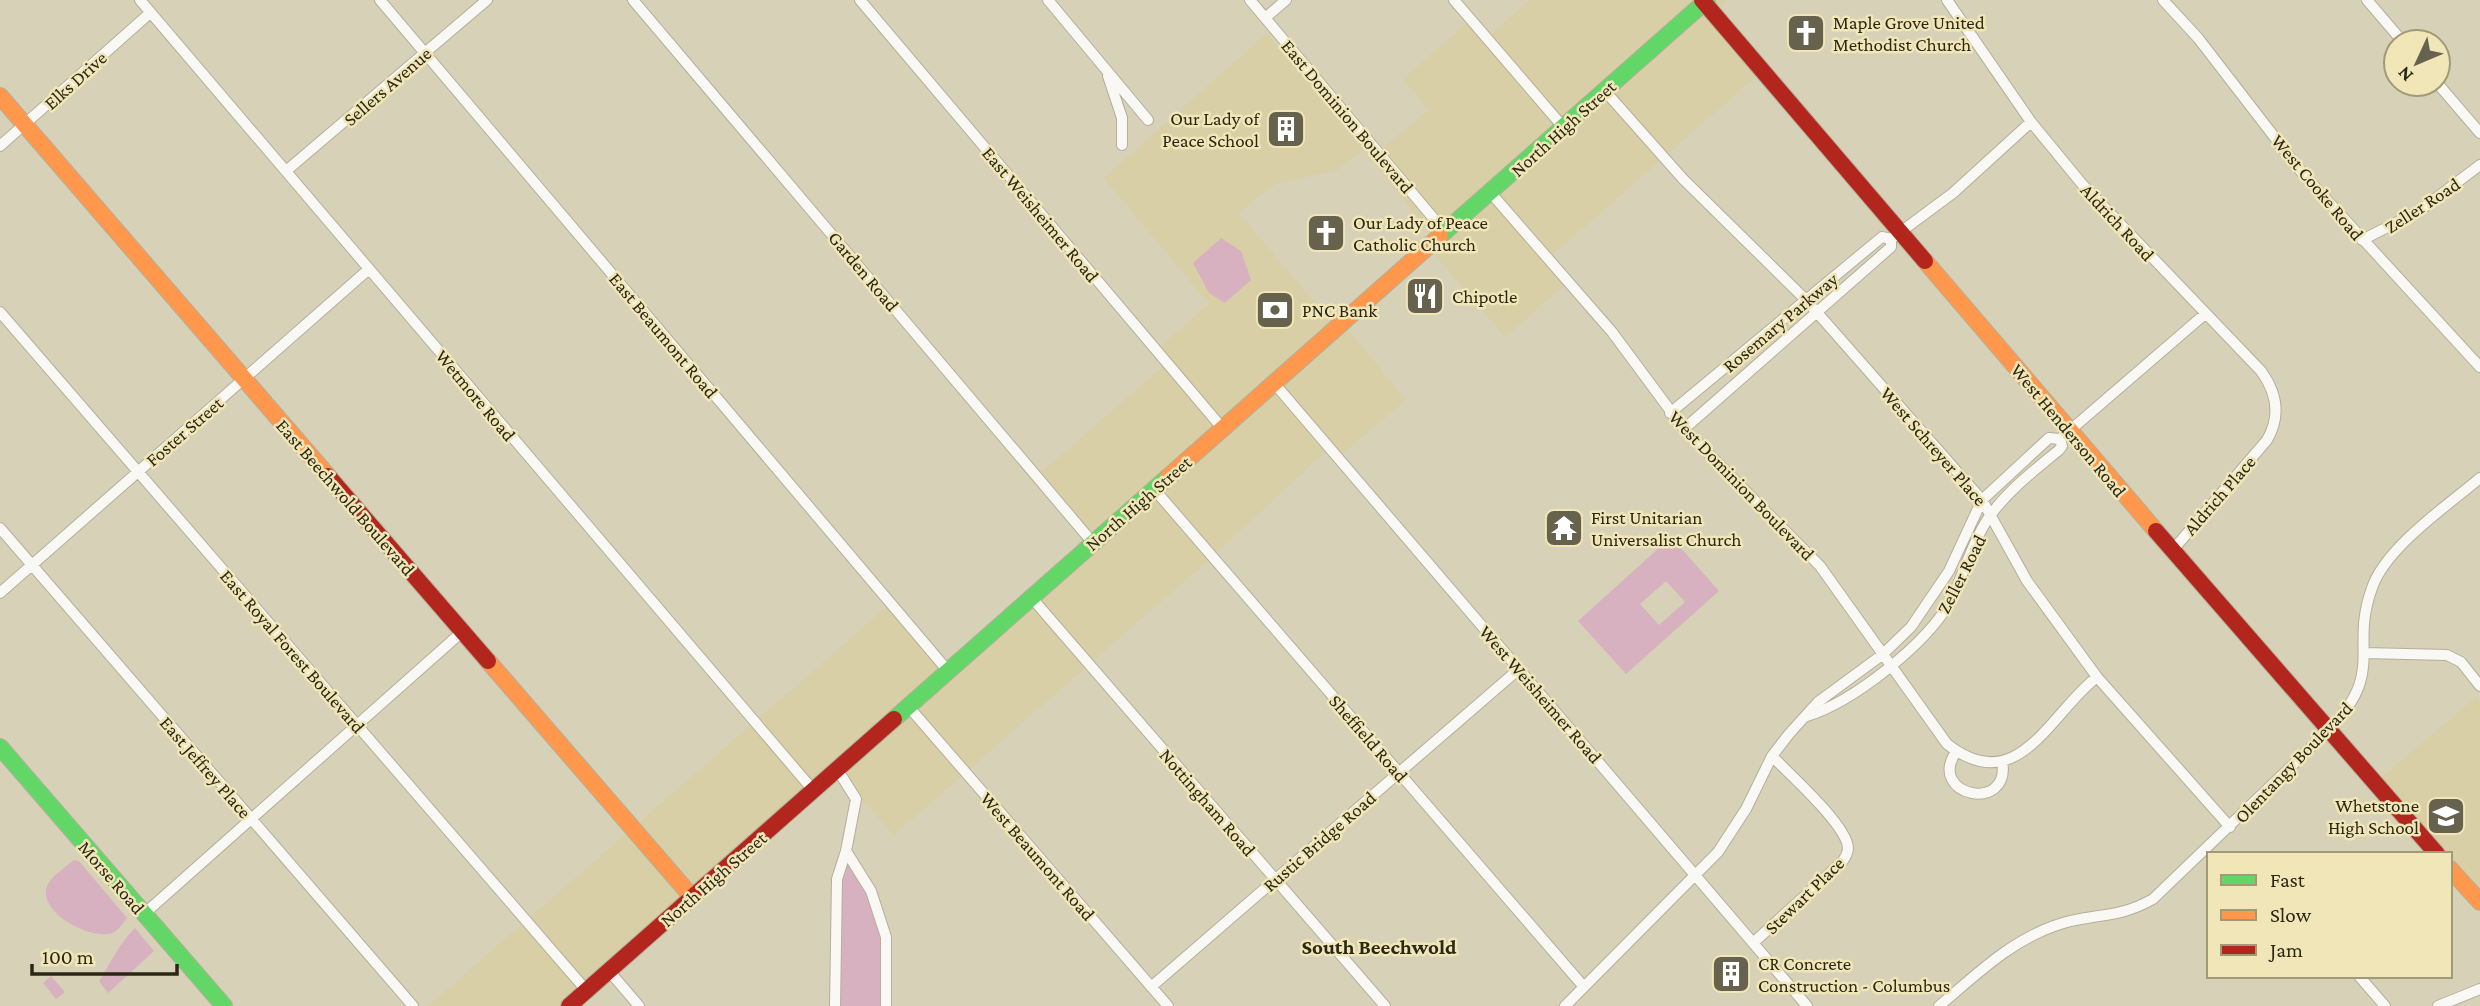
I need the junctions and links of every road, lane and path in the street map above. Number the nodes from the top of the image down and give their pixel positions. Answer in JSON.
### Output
{"nodes":[{"id":1,"x":139,"y":0,"type":"edge"},
{"id":2,"x":380,"y":0,"type":"edge"},
{"id":3,"x":487,"y":0,"type":"edge"},
{"id":4,"x":633,"y":0,"type":"edge"},
{"id":5,"x":860,"y":0,"type":"edge"},
{"id":6,"x":1048,"y":0,"type":"edge"},
{"id":7,"x":1250,"y":0,"type":"edge"},
{"id":8,"x":1286,"y":0,"type":"edge"},
{"id":9,"x":1454,"y":0,"type":"edge"},
{"id":10,"x":1947,"y":0,"type":"edge"},
{"id":11,"x":2163,"y":0,"type":"edge"},
{"id":12,"x":2367,"y":0,"type":"edge"},
{"id":13,"x":1705,"y":1,"type":"edge"},
{"id":14,"x":150,"y":12,"type":"junction"},
{"id":15,"x":1265,"y":18,"type":"junction"},
{"id":16,"x":2391,"y":28,"type":"edge"},
{"id":17,"x":425,"y":53,"type":"junction"},
{"id":18,"x":1104,"y":67,"type":"junction"},
{"id":19,"x":1605,"y":91,"type":"junction"},
{"id":20,"x":0,"y":96,"type":"edge"},
{"id":21,"x":2450,"y":98,"type":"edge"},
{"id":22,"x":1148,"y":120,"type":"dead end"},
{"id":23,"x":2031,"y":122,"type":"junction"},
{"id":24,"x":24,"y":125,"type":"junction"},
{"id":25,"x":1564,"y":128,"type":"junction"},
{"id":26,"x":2480,"y":134,"type":"edge"},
{"id":27,"x":1122,"y":145,"type":"dead end"},
{"id":28,"x":0,"y":146,"type":"edge"},
{"id":29,"x":2480,"y":165,"type":"edge"},
{"id":30,"x":286,"y":172,"type":"junction"},
{"id":31,"x":1490,"y":192,"type":"junction"},
{"id":32,"x":1445,"y":232,"type":"junction"},
{"id":33,"x":1896,"y":235,"type":"junction"},
{"id":34,"x":2362,"y":240,"type":"junction"},
{"id":35,"x":369,"y":269,"type":"junction"},
{"id":36,"x":1806,"y":300,"type":"junction"},
{"id":37,"x":0,"y":312,"type":"edge"},
{"id":38,"x":1818,"y":312,"type":"junction"},
{"id":39,"x":2205,"y":314,"type":"junction"},
{"id":40,"x":2480,"y":367,"type":"edge"},
{"id":41,"x":244,"y":379,"type":"junction"},
{"id":42,"x":1274,"y":383,"type":"junction"},
{"id":43,"x":1670,"y":413,"type":"junction"},
{"id":44,"x":1223,"y":429,"type":"junction"},
{"id":45,"x":1684,"y":429,"type":"junction"},
{"id":46,"x":2065,"y":435,"type":"junction"},
{"id":47,"x":2267,"y":440,"type":"joint"},
{"id":48,"x":138,"y":472,"type":"junction"},
{"id":49,"x":2480,"y":478,"type":"edge"},
{"id":50,"x":1154,"y":489,"type":"junction"},
{"id":51,"x":1982,"y":500,"type":"junction"},
{"id":52,"x":1991,"y":514,"type":"junction"},
{"id":53,"x":0,"y":527,"type":"edge"},
{"id":54,"x":1093,"y":543,"type":"junction"},
{"id":55,"x":2172,"y":551,"type":"junction"},
{"id":56,"x":32,"y":565,"type":"junction"},
{"id":57,"x":0,"y":593,"type":"edge"},
{"id":58,"x":1031,"y":597,"type":"junction"},
{"id":59,"x":463,"y":631,"type":"junction"},
{"id":60,"x":2365,"y":653,"type":"junction"},
{"id":61,"x":1882,"y":655,"type":"junction"},
{"id":62,"x":1890,"y":666,"type":"junction"},
{"id":63,"x":1519,"y":669,"type":"junction"},
{"id":64,"x":948,"y":671,"type":"junction"},
{"id":65,"x":2097,"y":677,"type":"junction"},
{"id":66,"x":2480,"y":686,"type":"edge"},
{"id":67,"x":908,"y":706,"type":"junction"},
{"id":68,"x":1807,"y":716,"type":"junction"},
{"id":69,"x":357,"y":725,"type":"junction"},
{"id":70,"x":2328,"y":731,"type":"junction"},
{"id":71,"x":1,"y":751,"type":"edge"},
{"id":72,"x":1956,"y":752,"type":"junction"},
{"id":73,"x":1772,"y":755,"type":"junction"},
{"id":74,"x":2002,"y":761,"type":"junction"},
{"id":75,"x":837,"y":769,"type":"junction"},
{"id":76,"x":1399,"y":773,"type":"junction"},
{"id":77,"x":813,"y":790,"type":"junction"},
{"id":78,"x":251,"y":819,"type":"junction"},
{"id":79,"x":2230,"y":827,"type":"junction"},
{"id":80,"x":846,"y":851,"type":"junction"},
{"id":81,"x":2435,"y":852,"type":"edge"},
{"id":82,"x":2452,"y":871,"type":"edge"},
{"id":83,"x":1696,"y":876,"type":"junction"},
{"id":84,"x":1275,"y":879,"type":"junction"},
{"id":85,"x":692,"y":897,"type":"junction"},
{"id":86,"x":2480,"y":902,"type":"edge"},
{"id":87,"x":144,"y":914,"type":"junction"},
{"id":88,"x":1754,"y":943,"type":"junction"},
{"id":89,"x":609,"y":971,"type":"junction"},
{"id":90,"x":2361,"y":978,"type":"edge"},
{"id":91,"x":1151,"y":987,"type":"junction"},
{"id":92,"x":1584,"y":987,"type":"junction"},
{"id":93,"x":2480,"y":989,"type":"edge"},
{"id":94,"x":586,"y":990,"type":"junction"},
{"id":95,"x":224,"y":1006,"type":"edge"},
{"id":96,"x":413,"y":1006,"type":"edge"},
{"id":97,"x":569,"y":1006,"type":"edge"},
{"id":98,"x":639,"y":1006,"type":"edge"},
{"id":99,"x":835,"y":1006,"type":"edge"},
{"id":100,"x":886,"y":1006,"type":"edge"},
{"id":101,"x":1168,"y":1006,"type":"edge"},
{"id":102,"x":1385,"y":1006,"type":"edge"},
{"id":103,"x":1565,"y":1006,"type":"edge"},
{"id":104,"x":1808,"y":1006,"type":"edge"},
{"id":105,"x":1940,"y":1006,"type":"edge"},
{"id":106,"x":2385,"y":1006,"type":"edge"},
{"id":107,"x":2438,"y":1006,"type":"edge"}],
"edges":[{"from":1,"to":14,"type":"street","name":"Wetmore Road"},
{"from":2,"to":17,"type":"street","name":"East Beaumont Road"},
{"from":3,"to":17,"type":"street","name":"Sellers Avenue"},
{"from":4,"to":54,"type":"street","name":"Garden Road"},
{"from":5,"to":44,"type":"street","name":"East Weisheimer Road"},
{"from":6,"to":18,"type":"street"},
{"from":7,"to":15,"type":"street","name":"East Dominion Boulevard"},
{"from":8,"to":15,"type":"street"},
{"from":9,"to":25,"type":"street"},
{"from":10,"to":23,"type":"street","name":"Aldrich Road"},
{"from":11,"to":34,"type":"street","name":"West Cooke Road"},
{"from":12,"to":16,"type":"street"},
{"from":13,"to":19,"type":"main road","name":"North High Street"},
{"from":13,"to":33,"type":"main road","name":"West Henderson Road"},
{"from":14,"to":24,"type":"street","name":"Elks Drive"},
{"from":14,"to":30,"type":"street","name":"Wetmore Road"},
{"from":15,"to":32,"type":"street","name":"East Dominion Boulevard"},
{"from":17,"to":30,"type":"street","name":"Sellers Avenue"},
{"from":17,"to":64,"type":"street","name":"East Beaumont Road"},
{"from":18,"to":22,"type":"street"},
{"from":18,"to":27,"type":"street"},
{"from":19,"to":25,"type":"main road","name":"North High Street"},
{"from":19,"to":36,"type":"street","name":"West Schreyer Place"},
{"from":20,"to":24,"type":"main road","name":"East Beechwold Boulevard"},
{"from":21,"to":26,"type":"street"},
{"from":23,"to":33,"type":"street","name":"Rosemary Parkway"},
{"from":23,"to":39,"type":"street","name":"Aldrich Road"},
{"from":24,"to":28,"type":"street","name":"Elks Drive"},
{"from":24,"to":41,"type":"main road","name":"East Beechwold Boulevard"},
{"from":25,"to":31,"type":"main road","name":"North High Street"},
{"from":29,"to":34,"type":"street","name":"Zeller Road"},
{"from":30,"to":35,"type":"street","name":"Wetmore Road"},
{"from":31,"to":32,"type":"main road","name":"North High Street"},
{"from":31,"to":43,"type":"street","name":"West Dominion Boulevard"},
{"from":32,"to":42,"type":"main road","name":"North High Street"},
{"from":33,"to":36,"type":"street","name":"Rosemary Parkway"},
{"from":33,"to":38,"type":"street","name":"Rosemary Parkway"},
{"from":33,"to":46,"type":"main road","name":"West Henderson Road"},
{"from":34,"to":40,"type":"street","name":"West Cooke Road"},
{"from":35,"to":41,"type":"street","name":"Foster Street"},
{"from":35,"to":77,"type":"street","name":"Wetmore Road"},
{"from":36,"to":38,"type":"street","name":"West Schreyer Place"},
{"from":36,"to":43,"type":"street","name":"Rosemary Parkway"},
{"from":37,"to":48,"type":"street","name":"East Royal Forest Boulevard"},
{"from":38,"to":45,"type":"street","name":"Rosemary Parkway"},
{"from":38,"to":51,"type":"street","name":"West Schreyer Place"},
{"from":39,"to":46,"type":"street","name":"Zeller Road"},
{"from":39,"to":47,"type":"street","name":"Aldrich Road"},
{"from":41,"to":48,"type":"street","name":"Foster Street"},
{"from":41,"to":59,"type":"main road","name":"East Beechwold Boulevard"},
{"from":42,"to":44,"type":"main road","name":"North High Street"},
{"from":42,"to":63,"type":"street","name":"West Weisheimer Road"},
{"from":43,"to":45,"type":"street","name":"West Dominion Boulevard"},
{"from":44,"to":50,"type":"main road","name":"North High Street"},
{"from":45,"to":61,"type":"street","name":"West Dominion Boulevard"},
{"from":46,"to":51,"type":"street","name":"Zeller Road"},
{"from":46,"to":52,"type":"street","name":"Zeller Road"},
{"from":46,"to":55,"type":"main road","name":"West Henderson Road"},
{"from":47,"to":55,"type":"street","name":"Aldrich Place"},
{"from":48,"to":56,"type":"street","name":"Foster Street"},
{"from":48,"to":69,"type":"street","name":"East Royal Forest Boulevard"},
{"from":49,"to":60,"type":"street","name":"Olentangy Boulevard"},
{"from":50,"to":54,"type":"main road","name":"North High Street"},
{"from":50,"to":76,"type":"street","name":"Sheffield Road"},
{"from":51,"to":52,"type":"street","name":"West Schreyer Place"},
{"from":51,"to":61,"type":"street","name":"Zeller Road"},
{"from":52,"to":62,"type":"street","name":"Zeller Road"},
{"from":52,"to":65,"type":"street","name":"West Schreyer Place"},
{"from":53,"to":56,"type":"street","name":"East Jeffrey Place"},
{"from":54,"to":58,"type":"main road","name":"North High Street"},
{"from":55,"to":70,"type":"main road","name":"West Henderson Road"},
{"from":56,"to":57,"type":"street","name":"Foster Street"},
{"from":56,"to":78,"type":"street","name":"East Jeffrey Place"},
{"from":58,"to":64,"type":"main road","name":"North High Street"},
{"from":58,"to":84,"type":"street","name":"Nottingham Road"},
{"from":59,"to":69,"type":"street"},
{"from":59,"to":85,"type":"main road","name":"East Beechwold Boulevard"},
{"from":60,"to":66,"type":"street"},
{"from":60,"to":70,"type":"street","name":"Olentangy Boulevard"},
{"from":61,"to":62,"type":"street","name":"West Dominion Boulevard"},
{"from":61,"to":68,"type":"street","name":"Zeller Road"},
{"from":62,"to":68,"type":"street","name":"Zeller Road"},
{"from":62,"to":72,"type":"street","name":"West Dominion Boulevard"},
{"from":63,"to":76,"type":"street","name":"Rustic Bridge Road"},
{"from":63,"to":83,"type":"street","name":"West Weisheimer Road"},
{"from":64,"to":67,"type":"main road","name":"North High Street"},
{"from":65,"to":74,"type":"street"},
{"from":65,"to":79,"type":"street","name":"West Schreyer Place"},
{"from":67,"to":75,"type":"main road","name":"North High Street"},
{"from":67,"to":91,"type":"street","name":"West Beaumont Road"},
{"from":68,"to":73,"type":"street","name":"Zeller Road"},
{"from":69,"to":78,"type":"street"},
{"from":69,"to":94,"type":"street","name":"East Royal Forest Boulevard"},
{"from":70,"to":79,"type":"street","name":"Olentangy Boulevard"},
{"from":70,"to":81,"type":"main road","name":"West Henderson Road"},
{"from":71,"to":87,"type":"main road","name":"Morse Road"},
{"from":72,"to":74,"type":"street","name":"West Dominion Boulevard"},
{"from":72,"to":74,"type":"street"},
{"from":73,"to":83,"type":"street","name":"Zeller Road"},
{"from":73,"to":88,"type":"street","name":"Stewart Place"},
{"from":75,"to":77,"type":"main road","name":"North High Street"},
{"from":75,"to":80,"type":"street"},
{"from":76,"to":84,"type":"street","name":"Rustic Bridge Road"},
{"from":76,"to":92,"type":"street","name":"Sheffield Road"},
{"from":77,"to":85,"type":"main road","name":"North High Street"},
{"from":78,"to":87,"type":"street"},
{"from":78,"to":96,"type":"street","name":"East Jeffrey Place"},
{"from":79,"to":105,"type":"street","name":"Olentangy Boulevard"},
{"from":80,"to":99,"type":"street"},
{"from":80,"to":100,"type":"street"},
{"from":82,"to":86,"type":"main road"},
{"from":83,"to":88,"type":"street","name":"West Weisheimer Road"},
{"from":83,"to":92,"type":"street"},
{"from":84,"to":91,"type":"street","name":"Rustic Bridge Road"},
{"from":84,"to":102,"type":"street","name":"Nottingham Road"},
{"from":85,"to":89,"type":"main road","name":"North High Street"},
{"from":87,"to":95,"type":"main road","name":"Morse Road"},
{"from":88,"to":104,"type":"street","name":"West Weisheimer Road"},
{"from":89,"to":94,"type":"main road","name":"North High Street"},
{"from":89,"to":98,"type":"street"},
{"from":90,"to":106,"type":"street"},
{"from":91,"to":101,"type":"street","name":"West Beaumont Road"},
{"from":92,"to":103,"type":"street"},
{"from":93,"to":107,"type":"street"},
{"from":94,"to":97,"type":"main road","name":"North High Street"}]}
